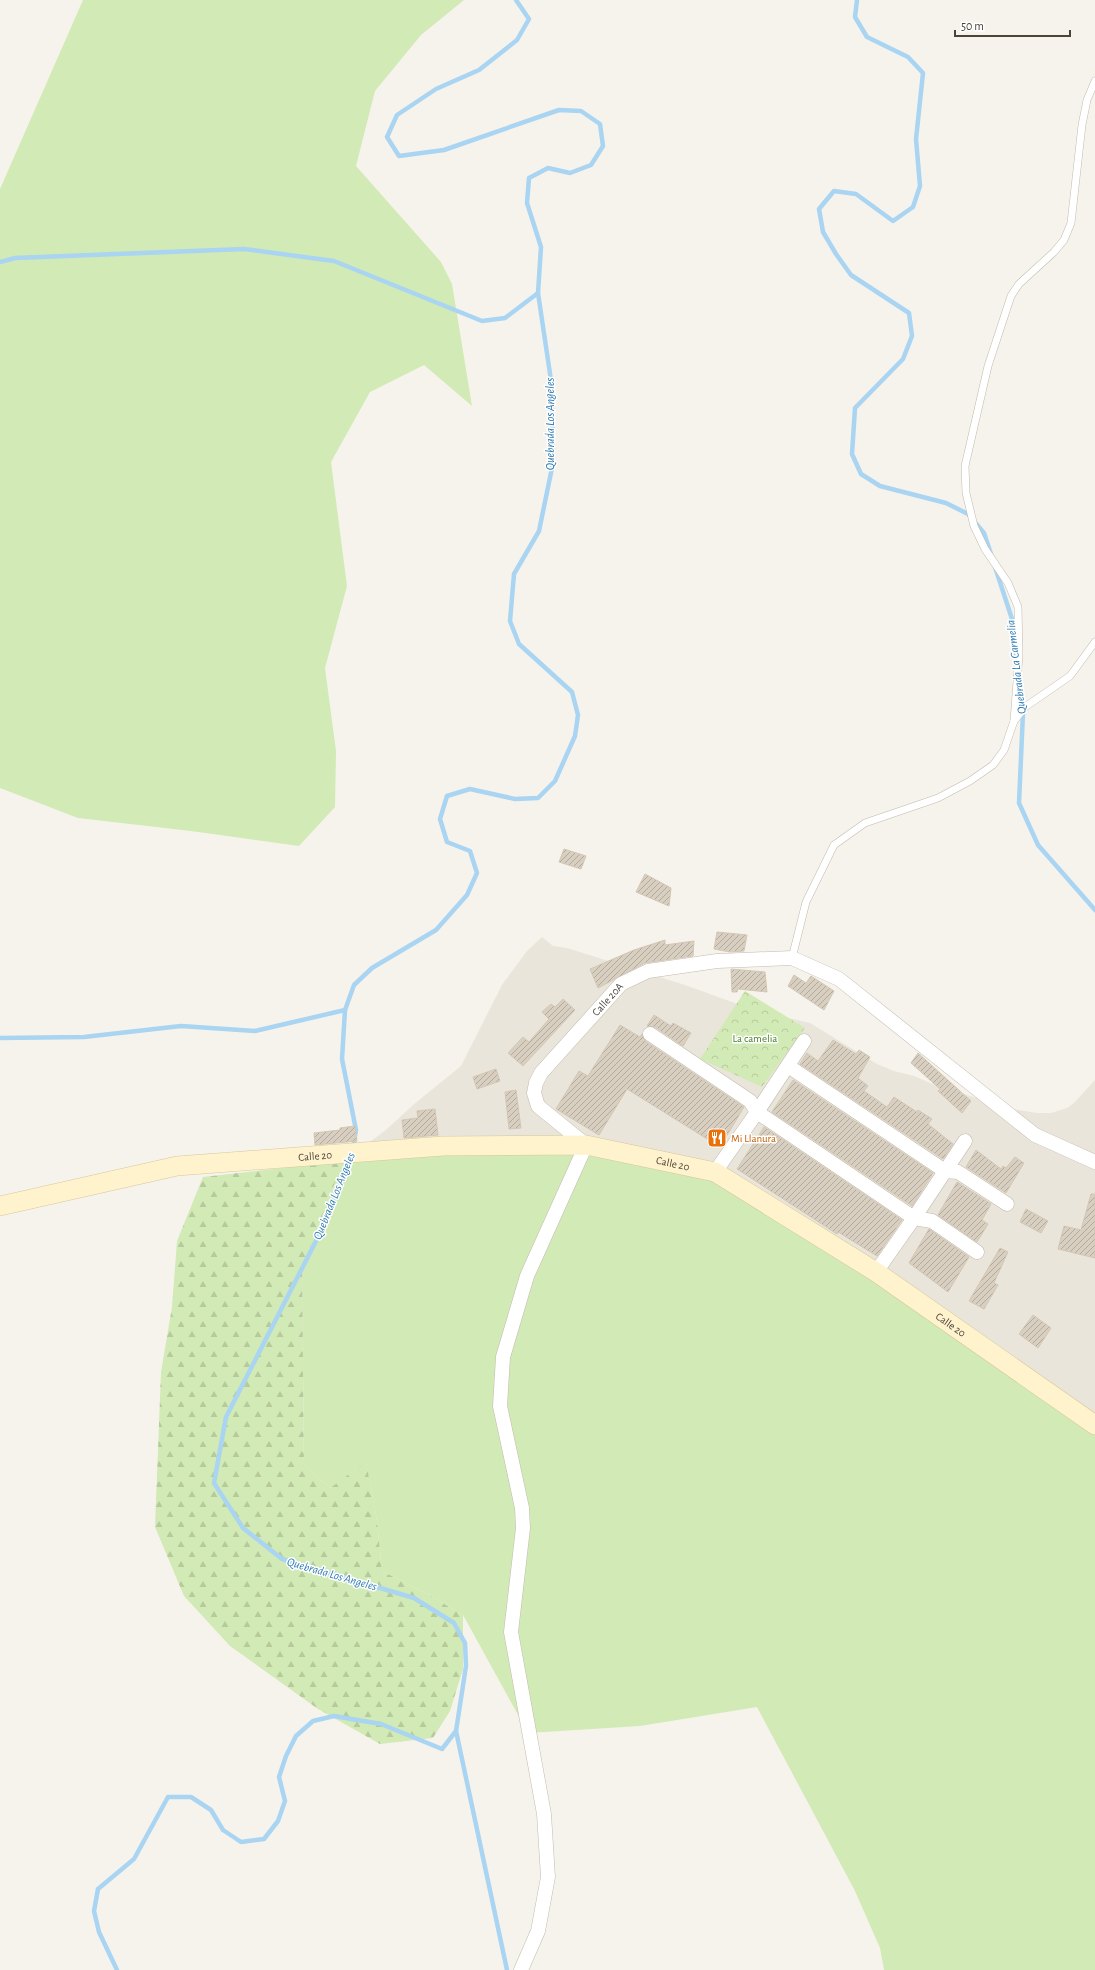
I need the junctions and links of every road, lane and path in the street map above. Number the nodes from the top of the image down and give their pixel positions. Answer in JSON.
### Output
{"nodes":[{"id":1,"x":1095,"y":81,"type":"edge"},
{"id":2,"x":1095,"y":642,"type":"edge"},
{"id":3,"x":1014,"y":721,"type":"junction"},
{"id":4,"x":792,"y":958,"type":"junction"},
{"id":5,"x":650,"y":1034,"type":"dead end"},
{"id":6,"x":804,"y":1041,"type":"dead end"},
{"id":7,"x":788,"y":1066,"type":"junction"},
{"id":8,"x":757,"y":1112,"type":"junction"},
{"id":9,"x":965,"y":1141,"type":"dead end"},
{"id":10,"x":586,"y":1145,"type":"junction"},
{"id":11,"x":1095,"y":1162,"type":"edge"},
{"id":12,"x":945,"y":1171,"type":"junction"},
{"id":13,"x":715,"y":1172,"type":"junction"},
{"id":14,"x":1007,"y":1204,"type":"dead end"},
{"id":15,"x":0,"y":1206,"type":"edge"},
{"id":16,"x":914,"y":1218,"type":"junction"},
{"id":17,"x":977,"y":1252,"type":"dead end"},
{"id":18,"x":876,"y":1272,"type":"junction"},
{"id":19,"x":1095,"y":1425,"type":"edge"},
{"id":20,"x":521,"y":1970,"type":"edge"}],
"edges":[{"from":1,"to":3,"type":"lane"},
{"from":2,"to":3,"type":"lane"},
{"from":3,"to":4,"type":"lane"},
{"from":4,"to":10,"type":"street","name":"Calle 20A"},
{"from":4,"to":11,"type":"street"},
{"from":5,"to":8,"type":"street"},
{"from":6,"to":7,"type":"street"},
{"from":7,"to":8,"type":"street"},
{"from":7,"to":12,"type":"street"},
{"from":8,"to":13,"type":"street"},
{"from":8,"to":16,"type":"street"},
{"from":9,"to":12,"type":"street"},
{"from":10,"to":13,"type":"main road","name":"Calle 20"},
{"from":10,"to":15,"type":"main road","name":"Calle 20"},
{"from":10,"to":20,"type":"street"},
{"from":12,"to":14,"type":"street"},
{"from":12,"to":16,"type":"street"},
{"from":13,"to":18,"type":"main road","name":"Calle 20"},
{"from":16,"to":17,"type":"street"},
{"from":16,"to":18,"type":"street"},
{"from":18,"to":19,"type":"main road","name":"Calle 20"}]}
